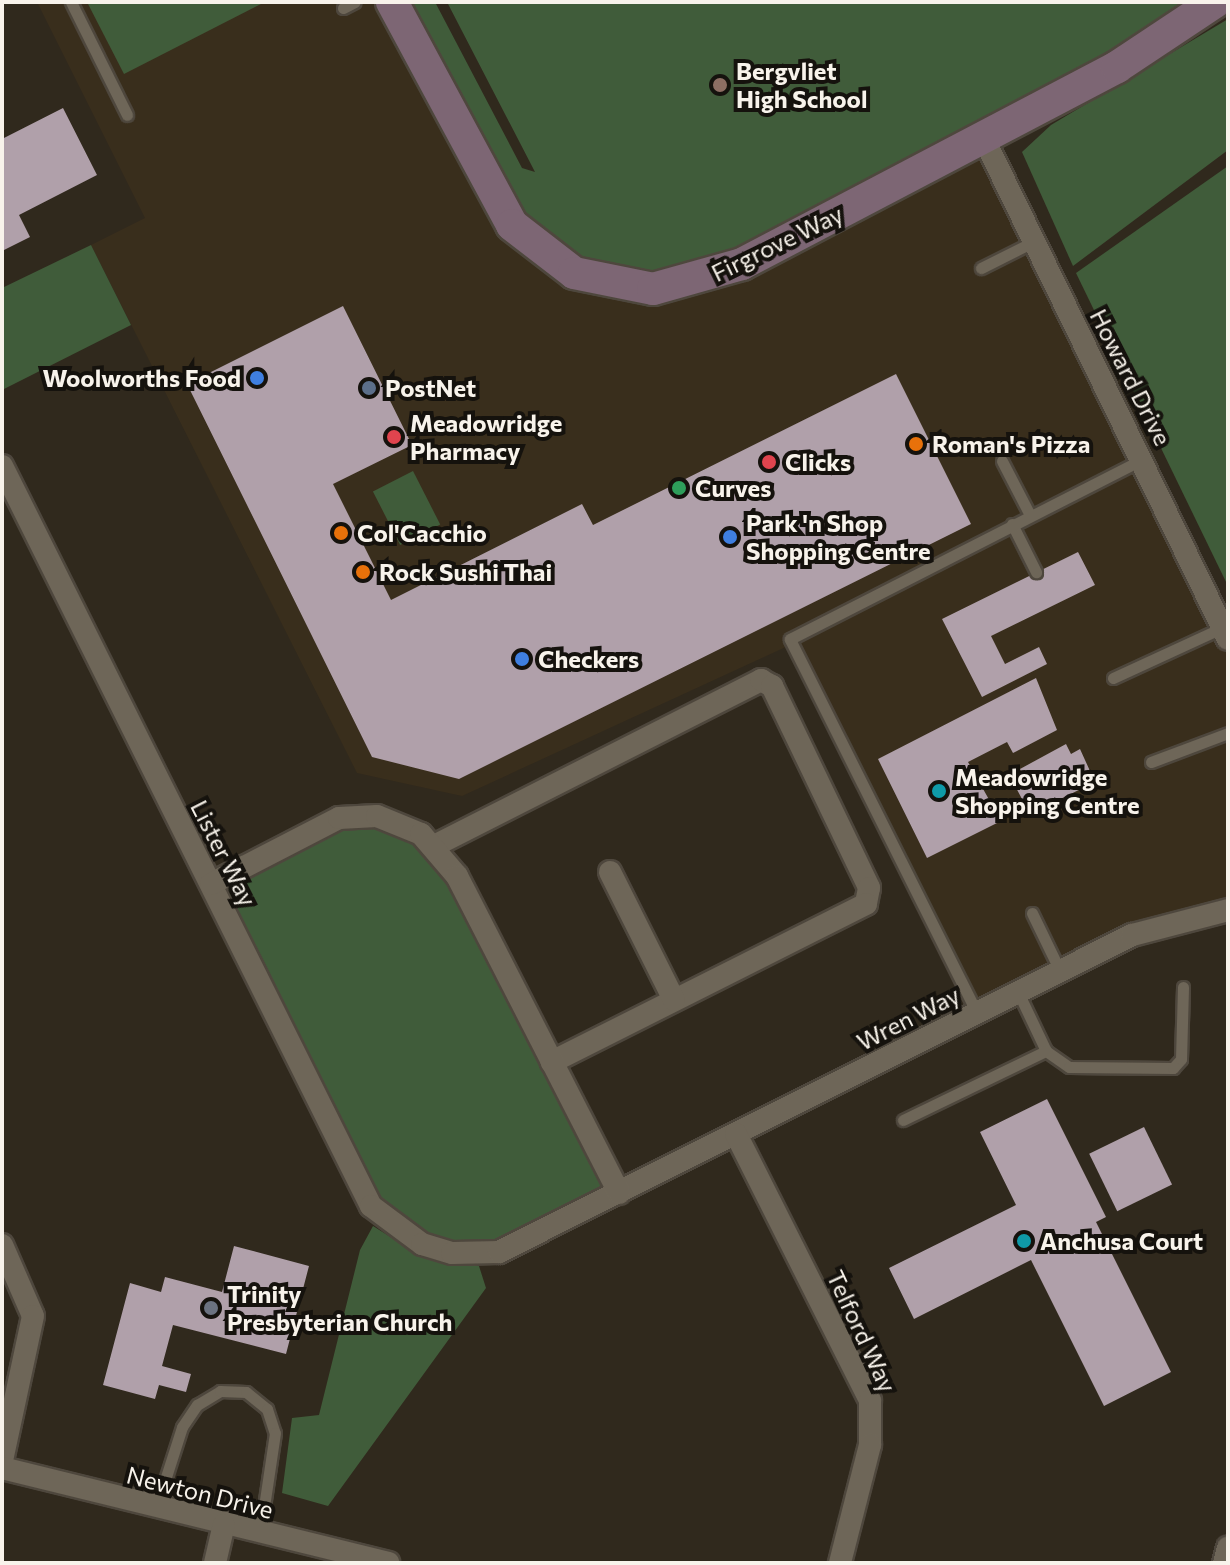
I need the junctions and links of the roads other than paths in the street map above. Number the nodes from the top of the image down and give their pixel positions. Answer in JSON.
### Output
{"nodes":[{"id":1,"x":71,"y":2,"type":"edge"},
{"id":2,"x":355,"y":2,"type":"edge"},
{"id":3,"x":392,"y":2,"type":"edge"},
{"id":4,"x":1215,"y":2,"type":"edge"},
{"id":5,"x":343,"y":8,"type":"dead end"},
{"id":6,"x":127,"y":115,"type":"dead end"},
{"id":7,"x":984,"y":139,"type":"junction"},
{"id":8,"x":1035,"y":241,"type":"junction"},
{"id":9,"x":981,"y":268,"type":"dead end"},
{"id":10,"x":1144,"y":459,"type":"junction"},
{"id":11,"x":1002,"y":461,"type":"dead end"},
{"id":12,"x":2,"y":466,"type":"edge"},
{"id":13,"x":1030,"y":515,"type":"junction"},
{"id":14,"x":1012,"y":524,"type":"junction"},
{"id":15,"x":1036,"y":572,"type":"dead end"},
{"id":16,"x":1226,"y":633,"type":"edge"},
{"id":17,"x":1113,"y":678,"type":"dead end"},
{"id":18,"x":1228,"y":733,"type":"edge"},
{"id":19,"x":1151,"y":762,"type":"dead end"},
{"id":20,"x":434,"y":846,"type":"junction"},
{"id":21,"x":610,"y":872,"type":"dead end"},
{"id":22,"x":211,"y":884,"type":"junction"},
{"id":23,"x":1228,"y":910,"type":"edge"},
{"id":24,"x":1032,"y":913,"type":"dead end"},
{"id":25,"x":1060,"y":971,"type":"junction"},
{"id":26,"x":1183,"y":987,"type":"dead end"},
{"id":27,"x":1018,"y":992,"type":"junction"},
{"id":28,"x":674,"y":1000,"type":"junction"},
{"id":29,"x":977,"y":1013,"type":"junction"},
{"id":30,"x":1046,"y":1051,"type":"junction"},
{"id":31,"x":552,"y":1062,"type":"junction"},
{"id":32,"x":903,"y":1120,"type":"dead end"},
{"id":33,"x":736,"y":1134,"type":"junction"},
{"id":34,"x":619,"y":1193,"type":"junction"},
{"id":35,"x":422,"y":1244,"type":"joint"},
{"id":36,"x":2,"y":1245,"type":"edge"},
{"id":37,"x":2,"y":1461,"type":"edge"},
{"id":38,"x":2,"y":1468,"type":"edge"},
{"id":39,"x":156,"y":1509,"type":"junction"},
{"id":40,"x":224,"y":1525,"type":"junction"},
{"id":41,"x":260,"y":1533,"type":"junction"},
{"id":42,"x":1228,"y":1548,"type":"edge"},
{"id":43,"x":215,"y":1563,"type":"edge"},
{"id":44,"x":388,"y":1563,"type":"edge"},
{"id":45,"x":840,"y":1563,"type":"edge"},
{"id":46,"x":1224,"y":1563,"type":"edge"}],
"edges":[{"from":1,"to":6,"type":"lane"},
{"from":2,"to":5,"type":"lane"},
{"from":3,"to":7,"type":"street","name":"Firgrove Way"},
{"from":4,"to":7,"type":"street","name":"Firgrove Way"},
{"from":7,"to":8,"type":"street","name":"Howard Drive"},
{"from":8,"to":9,"type":"lane"},
{"from":8,"to":10,"type":"street","name":"Howard Drive"},
{"from":10,"to":13,"type":"lane"},
{"from":10,"to":16,"type":"street","name":"Howard Drive"},
{"from":11,"to":13,"type":"lane"},
{"from":12,"to":22,"type":"street","name":"Lister Way"},
{"from":13,"to":14,"type":"lane"},
{"from":14,"to":15,"type":"lane"},
{"from":14,"to":29,"type":"lane"},
{"from":16,"to":17,"type":"lane"},
{"from":18,"to":19,"type":"lane"},
{"from":20,"to":22,"type":"street"},
{"from":20,"to":28,"type":"street"},
{"from":20,"to":31,"type":"street"},
{"from":21,"to":28,"type":"street"},
{"from":22,"to":35,"type":"street","name":"Lister Way"},
{"from":23,"to":25,"type":"street","name":"Wren Way"},
{"from":24,"to":25,"type":"lane"},
{"from":25,"to":27,"type":"street","name":"Wren Way"},
{"from":26,"to":30,"type":"lane"},
{"from":27,"to":29,"type":"street","name":"Wren Way"},
{"from":27,"to":30,"type":"lane"},
{"from":28,"to":31,"type":"street"},
{"from":29,"to":33,"type":"street","name":"Wren Way"},
{"from":30,"to":32,"type":"lane"},
{"from":31,"to":34,"type":"street"},
{"from":33,"to":34,"type":"street","name":"Wren Way"},
{"from":33,"to":45,"type":"street","name":"Telford Way"},
{"from":34,"to":35,"type":"street","name":"Wren Way"},
{"from":36,"to":37,"type":"street"},
{"from":38,"to":39,"type":"street","name":"Newton Drive"},
{"from":39,"to":40,"type":"street","name":"Newton Drive"},
{"from":39,"to":41,"type":"lane"},
{"from":40,"to":41,"type":"street","name":"Newton Drive"},
{"from":40,"to":43,"type":"street"},
{"from":41,"to":44,"type":"street","name":"Newton Drive"},
{"from":42,"to":46,"type":"street"}]}
